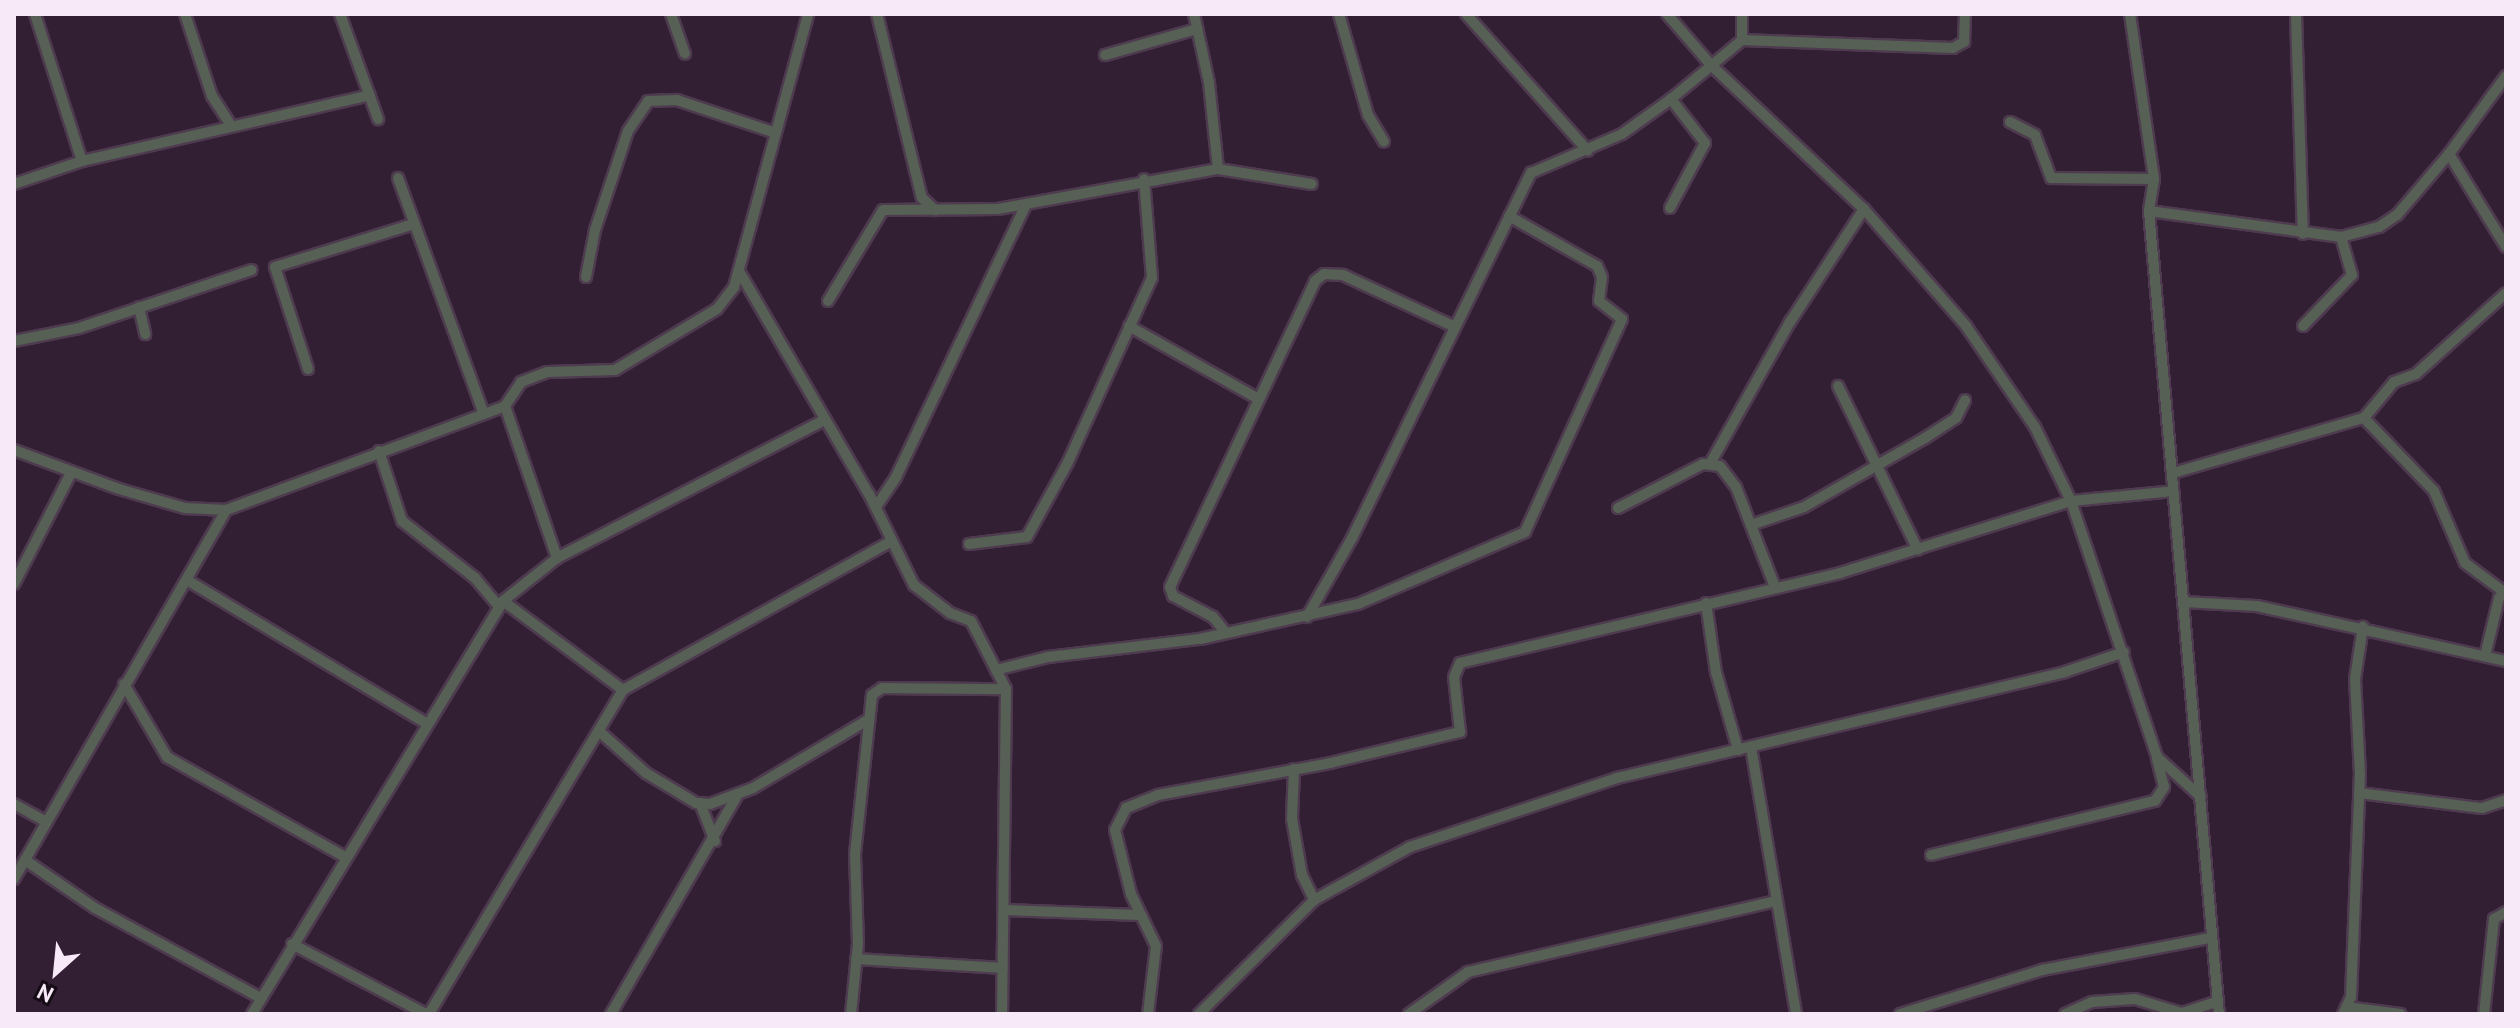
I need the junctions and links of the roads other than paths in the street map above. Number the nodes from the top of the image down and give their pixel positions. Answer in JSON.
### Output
{"nodes":[{"id":1,"x":35,"y":14,"type":"edge"},
{"id":2,"x":185,"y":14,"type":"edge"},
{"id":3,"x":340,"y":14,"type":"edge"},
{"id":4,"x":671,"y":14,"type":"edge"},
{"id":5,"x":808,"y":14,"type":"edge"},
{"id":6,"x":877,"y":14,"type":"edge"},
{"id":7,"x":1194,"y":14,"type":"edge"},
{"id":8,"x":1339,"y":14,"type":"edge"},
{"id":9,"x":1466,"y":14,"type":"edge"},
{"id":10,"x":1667,"y":14,"type":"edge"},
{"id":11,"x":1742,"y":14,"type":"edge"},
{"id":12,"x":1965,"y":14,"type":"edge"},
{"id":13,"x":2130,"y":14,"type":"edge"},
{"id":14,"x":2296,"y":14,"type":"edge"},
{"id":15,"x":1197,"y":29,"type":"junction"},
{"id":16,"x":1742,"y":40,"type":"junction"},
{"id":17,"x":685,"y":54,"type":"dead end"},
{"id":18,"x":1105,"y":55,"type":"dead end"},
{"id":19,"x":1711,"y":65,"type":"junction"},
{"id":20,"x":2506,"y":76,"type":"edge"},
{"id":21,"x":370,"y":95,"type":"junction"},
{"id":22,"x":1671,"y":99,"type":"junction"},
{"id":23,"x":378,"y":119,"type":"dead end"},
{"id":24,"x":2010,"y":122,"type":"dead end"},
{"id":25,"x":231,"y":125,"type":"junction"},
{"id":26,"x":776,"y":133,"type":"junction"},
{"id":27,"x":1384,"y":142,"type":"dead end"},
{"id":28,"x":1588,"y":151,"type":"junction"},
{"id":29,"x":2449,"y":154,"type":"junction"},
{"id":30,"x":82,"y":161,"type":"junction"},
{"id":31,"x":1218,"y":169,"type":"junction"},
{"id":32,"x":398,"y":178,"type":"dead end"},
{"id":33,"x":1144,"y":179,"type":"junction"},
{"id":34,"x":2154,"y":179,"type":"junction"},
{"id":35,"x":14,"y":184,"type":"edge"},
{"id":36,"x":1312,"y":184,"type":"dead end"},
{"id":37,"x":1026,"y":205,"type":"junction"},
{"id":38,"x":1670,"y":208,"type":"dead end"},
{"id":39,"x":1864,"y":209,"type":"junction"},
{"id":40,"x":937,"y":211,"type":"junction"},
{"id":41,"x":2149,"y":211,"type":"junction"},
{"id":42,"x":1509,"y":216,"type":"junction"},
{"id":43,"x":414,"y":224,"type":"junction"},
{"id":44,"x":2303,"y":234,"type":"junction"},
{"id":45,"x":2341,"y":237,"type":"junction"},
{"id":46,"x":2505,"y":242,"type":"edge"},
{"id":47,"x":251,"y":270,"type":"dead end"},
{"id":48,"x":739,"y":271,"type":"junction"},
{"id":49,"x":586,"y":277,"type":"dead end"},
{"id":50,"x":2506,"y":293,"type":"edge"},
{"id":51,"x":828,"y":301,"type":"dead end"},
{"id":52,"x":139,"y":307,"type":"junction"},
{"id":53,"x":1129,"y":326,"type":"junction"},
{"id":54,"x":2303,"y":326,"type":"dead end"},
{"id":55,"x":1455,"y":327,"type":"junction"},
{"id":56,"x":145,"y":334,"type":"dead end"},
{"id":57,"x":14,"y":341,"type":"edge"},
{"id":58,"x":308,"y":369,"type":"dead end"},
{"id":59,"x":1838,"y":386,"type":"dead end"},
{"id":60,"x":1257,"y":398,"type":"junction"},
{"id":61,"x":1965,"y":400,"type":"dead end"},
{"id":62,"x":505,"y":406,"type":"junction"},
{"id":63,"x":483,"y":412,"type":"junction"},
{"id":64,"x":2364,"y":418,"type":"junction"},
{"id":65,"x":822,"y":421,"type":"junction"},
{"id":66,"x":14,"y":450,"type":"edge"},
{"id":67,"x":379,"y":451,"type":"junction"},
{"id":68,"x":1711,"y":462,"type":"junction"},
{"id":69,"x":1878,"y":463,"type":"junction"},
{"id":70,"x":71,"y":473,"type":"junction"},
{"id":71,"x":2173,"y":473,"type":"junction"},
{"id":72,"x":2174,"y":491,"type":"junction"},
{"id":73,"x":2071,"y":501,"type":"junction"},
{"id":74,"x":876,"y":507,"type":"junction"},
{"id":75,"x":1618,"y":508,"type":"dead end"},
{"id":76,"x":226,"y":510,"type":"junction"},
{"id":77,"x":1751,"y":525,"type":"junction"},
{"id":78,"x":890,"y":542,"type":"junction"},
{"id":79,"x":969,"y":544,"type":"dead end"},
{"id":80,"x":1918,"y":550,"type":"junction"},
{"id":81,"x":557,"y":558,"type":"junction"},
{"id":82,"x":187,"y":580,"type":"junction"},
{"id":83,"x":14,"y":584,"type":"edge"},
{"id":84,"x":1775,"y":587,"type":"junction"},
{"id":85,"x":2505,"y":591,"type":"edge"},
{"id":86,"x":2184,"y":602,"type":"junction"},
{"id":87,"x":1706,"y":603,"type":"junction"},
{"id":88,"x":501,"y":604,"type":"junction"},
{"id":89,"x":1307,"y":617,"type":"junction"},
{"id":90,"x":2363,"y":627,"type":"junction"},
{"id":91,"x":1226,"y":633,"type":"junction"},
{"id":92,"x":2124,"y":652,"type":"junction"},
{"id":93,"x":2485,"y":656,"type":"junction"},
{"id":94,"x":2506,"y":661,"type":"edge"},
{"id":95,"x":996,"y":670,"type":"junction"},
{"id":96,"x":124,"y":684,"type":"junction"},
{"id":97,"x":1006,"y":689,"type":"junction"},
{"id":98,"x":623,"y":690,"type":"junction"},
{"id":99,"x":869,"y":719,"type":"junction"},
{"id":100,"x":426,"y":723,"type":"junction"},
{"id":101,"x":851,"y":731,"type":"junction"},
{"id":102,"x":600,"y":732,"type":"junction"},
{"id":103,"x":866,"y":739,"type":"junction"},
{"id":104,"x":1751,"y":747,"type":"junction"},
{"id":105,"x":1738,"y":750,"type":"junction"},
{"id":106,"x":2157,"y":757,"type":"junction"},
{"id":107,"x":1294,"y":769,"type":"junction"},
{"id":108,"x":2359,"y":793,"type":"junction"},
{"id":109,"x":737,"y":796,"type":"junction"},
{"id":110,"x":2201,"y":797,"type":"junction"},
{"id":111,"x":2506,"y":800,"type":"edge"},
{"id":112,"x":700,"y":803,"type":"junction"},
{"id":113,"x":14,"y":804,"type":"edge"},
{"id":114,"x":46,"y":822,"type":"junction"},
{"id":115,"x":715,"y":841,"type":"junction"},
{"id":116,"x":1931,"y":855,"type":"dead end"},
{"id":117,"x":345,"y":857,"type":"junction"},
{"id":118,"x":25,"y":860,"type":"junction"},
{"id":119,"x":14,"y":879,"type":"edge"},
{"id":120,"x":1314,"y":900,"type":"junction"},
{"id":121,"x":1775,"y":901,"type":"junction"},
{"id":122,"x":1004,"y":910,"type":"junction"},
{"id":123,"x":2506,"y":912,"type":"edge"},
{"id":124,"x":1141,"y":915,"type":"junction"},
{"id":125,"x":2209,"y":938,"type":"junction"},
{"id":126,"x":292,"y":944,"type":"junction"},
{"id":127,"x":856,"y":959,"type":"junction"},
{"id":128,"x":1003,"y":968,"type":"junction"},
{"id":129,"x":261,"y":998,"type":"junction"},
{"id":130,"x":2218,"y":1001,"type":"junction"},
{"id":131,"x":2344,"y":1011,"type":"edge"},
{"id":132,"x":252,"y":1014,"type":"edge"},
{"id":133,"x":427,"y":1014,"type":"edge"},
{"id":134,"x":611,"y":1014,"type":"edge"},
{"id":135,"x":851,"y":1014,"type":"edge"},
{"id":136,"x":1002,"y":1014,"type":"edge"},
{"id":137,"x":1148,"y":1014,"type":"edge"},
{"id":138,"x":1199,"y":1014,"type":"edge"},
{"id":139,"x":1409,"y":1014,"type":"edge"},
{"id":140,"x":1796,"y":1014,"type":"edge"},
{"id":141,"x":1900,"y":1014,"type":"edge"},
{"id":142,"x":2065,"y":1014,"type":"edge"},
{"id":143,"x":2219,"y":1014,"type":"edge"},
{"id":144,"x":2401,"y":1014,"type":"edge"},
{"id":145,"x":2484,"y":1014,"type":"edge"}],
"edges":[{"from":1,"to":30,"type":"street"},
{"from":2,"to":25,"type":"street"},
{"from":3,"to":21,"type":"street"},
{"from":4,"to":17,"type":"street"},
{"from":5,"to":26,"type":"street"},
{"from":6,"to":40,"type":"street"},
{"from":7,"to":15,"type":"street"},
{"from":8,"to":27,"type":"street"},
{"from":9,"to":28,"type":"street"},
{"from":10,"to":19,"type":"street"},
{"from":11,"to":16,"type":"street"},
{"from":12,"to":16,"type":"street"},
{"from":13,"to":34,"type":"street"},
{"from":14,"to":44,"type":"street"},
{"from":15,"to":18,"type":"street"},
{"from":15,"to":31,"type":"street"},
{"from":16,"to":19,"type":"street"},
{"from":19,"to":22,"type":"street"},
{"from":19,"to":39,"type":"street"},
{"from":20,"to":29,"type":"street"},
{"from":21,"to":23,"type":"street"},
{"from":21,"to":25,"type":"street"},
{"from":22,"to":28,"type":"street"},
{"from":22,"to":38,"type":"street"},
{"from":24,"to":34,"type":"street"},
{"from":25,"to":30,"type":"street"},
{"from":26,"to":48,"type":"street"},
{"from":26,"to":49,"type":"street"},
{"from":28,"to":42,"type":"street"},
{"from":29,"to":45,"type":"street"},
{"from":29,"to":46,"type":"street"},
{"from":30,"to":35,"type":"street"},
{"from":31,"to":33,"type":"street"},
{"from":31,"to":36,"type":"street"},
{"from":32,"to":43,"type":"street"},
{"from":33,"to":37,"type":"street"},
{"from":33,"to":53,"type":"street"},
{"from":34,"to":41,"type":"street"},
{"from":37,"to":40,"type":"street"},
{"from":37,"to":74,"type":"street"},
{"from":39,"to":68,"type":"street"},
{"from":39,"to":73,"type":"street"},
{"from":40,"to":51,"type":"street"},
{"from":41,"to":44,"type":"street"},
{"from":41,"to":71,"type":"street"},
{"from":42,"to":55,"type":"street"},
{"from":42,"to":89,"type":"street"},
{"from":43,"to":58,"type":"street"},
{"from":43,"to":63,"type":"street"},
{"from":44,"to":45,"type":"street"},
{"from":45,"to":54,"type":"street"},
{"from":47,"to":52,"type":"street"},
{"from":48,"to":62,"type":"street"},
{"from":48,"to":65,"type":"street"},
{"from":50,"to":64,"type":"street"},
{"from":52,"to":56,"type":"street"},
{"from":52,"to":57,"type":"street"},
{"from":53,"to":60,"type":"street"},
{"from":53,"to":79,"type":"street"},
{"from":55,"to":60,"type":"street"},
{"from":55,"to":89,"type":"street"},
{"from":59,"to":69,"type":"street"},
{"from":60,"to":91,"type":"street"},
{"from":61,"to":69,"type":"street"},
{"from":62,"to":63,"type":"street"},
{"from":62,"to":81,"type":"street"},
{"from":63,"to":67,"type":"street"},
{"from":64,"to":71,"type":"street"},
{"from":64,"to":85,"type":"street"},
{"from":65,"to":74,"type":"street"},
{"from":65,"to":81,"type":"street"},
{"from":66,"to":70,"type":"street"},
{"from":67,"to":76,"type":"street"},
{"from":67,"to":88,"type":"street"},
{"from":68,"to":75,"type":"street"},
{"from":68,"to":77,"type":"street"},
{"from":69,"to":77,"type":"street"},
{"from":69,"to":80,"type":"street"},
{"from":70,"to":76,"type":"street"},
{"from":70,"to":83,"type":"street"},
{"from":71,"to":72,"type":"street"},
{"from":72,"to":73,"type":"street"},
{"from":72,"to":86,"type":"street"},
{"from":73,"to":80,"type":"street"},
{"from":73,"to":92,"type":"street"},
{"from":74,"to":78,"type":"street"},
{"from":76,"to":82,"type":"street"},
{"from":77,"to":84,"type":"street"},
{"from":78,"to":95,"type":"street"},
{"from":78,"to":98,"type":"street"},
{"from":80,"to":84,"type":"street"},
{"from":81,"to":88,"type":"street"},
{"from":82,"to":96,"type":"street"},
{"from":82,"to":100,"type":"street"},
{"from":84,"to":87,"type":"street"},
{"from":85,"to":93,"type":"street"},
{"from":86,"to":90,"type":"street"},
{"from":86,"to":110,"type":"street"},
{"from":87,"to":105,"type":"street"},
{"from":87,"to":107,"type":"street"},
{"from":88,"to":98,"type":"street"},
{"from":88,"to":100,"type":"street"},
{"from":89,"to":91,"type":"street"},
{"from":90,"to":93,"type":"street"},
{"from":90,"to":108,"type":"street"},
{"from":91,"to":95,"type":"street"},
{"from":92,"to":104,"type":"street"},
{"from":92,"to":106,"type":"street"},
{"from":93,"to":94,"type":"street"},
{"from":95,"to":97,"type":"street"},
{"from":96,"to":114,"type":"street"},
{"from":96,"to":117,"type":"street"},
{"from":97,"to":99,"type":"street"},
{"from":97,"to":122,"type":"street"},
{"from":98,"to":102,"type":"street"},
{"from":99,"to":101,"type":"street"},
{"from":99,"to":103,"type":"street"},
{"from":100,"to":117,"type":"street"},
{"from":101,"to":103,"type":"street"},
{"from":101,"to":109,"type":"street"},
{"from":102,"to":112,"type":"street"},
{"from":102,"to":133,"type":"street"},
{"from":103,"to":127,"type":"street"},
{"from":104,"to":105,"type":"street"},
{"from":104,"to":121,"type":"street"},
{"from":105,"to":120,"type":"street"},
{"from":106,"to":110,"type":"street"},
{"from":106,"to":116,"type":"street"},
{"from":107,"to":120,"type":"street"},
{"from":107,"to":124,"type":"street"},
{"from":108,"to":111,"type":"street"},
{"from":108,"to":131,"type":"street"},
{"from":109,"to":112,"type":"street"},
{"from":109,"to":115,"type":"street"},
{"from":110,"to":125,"type":"street"},
{"from":112,"to":115,"type":"street"},
{"from":113,"to":114,"type":"street"},
{"from":114,"to":118,"type":"street"},
{"from":115,"to":134,"type":"street"},
{"from":117,"to":126,"type":"street"},
{"from":118,"to":119,"type":"street"},
{"from":118,"to":129,"type":"street"},
{"from":120,"to":138,"type":"street"},
{"from":121,"to":139,"type":"street"},
{"from":121,"to":140,"type":"street"},
{"from":122,"to":124,"type":"street"},
{"from":122,"to":128,"type":"street"},
{"from":123,"to":145,"type":"street"},
{"from":124,"to":137,"type":"street"},
{"from":125,"to":130,"type":"street"},
{"from":125,"to":141,"type":"street"},
{"from":126,"to":129,"type":"street"},
{"from":126,"to":133,"type":"street"},
{"from":127,"to":128,"type":"street"},
{"from":127,"to":135,"type":"street"},
{"from":128,"to":136,"type":"street"},
{"from":129,"to":132,"type":"street"},
{"from":130,"to":142,"type":"street"},
{"from":130,"to":143,"type":"street"},
{"from":131,"to":144,"type":"street"}]}
